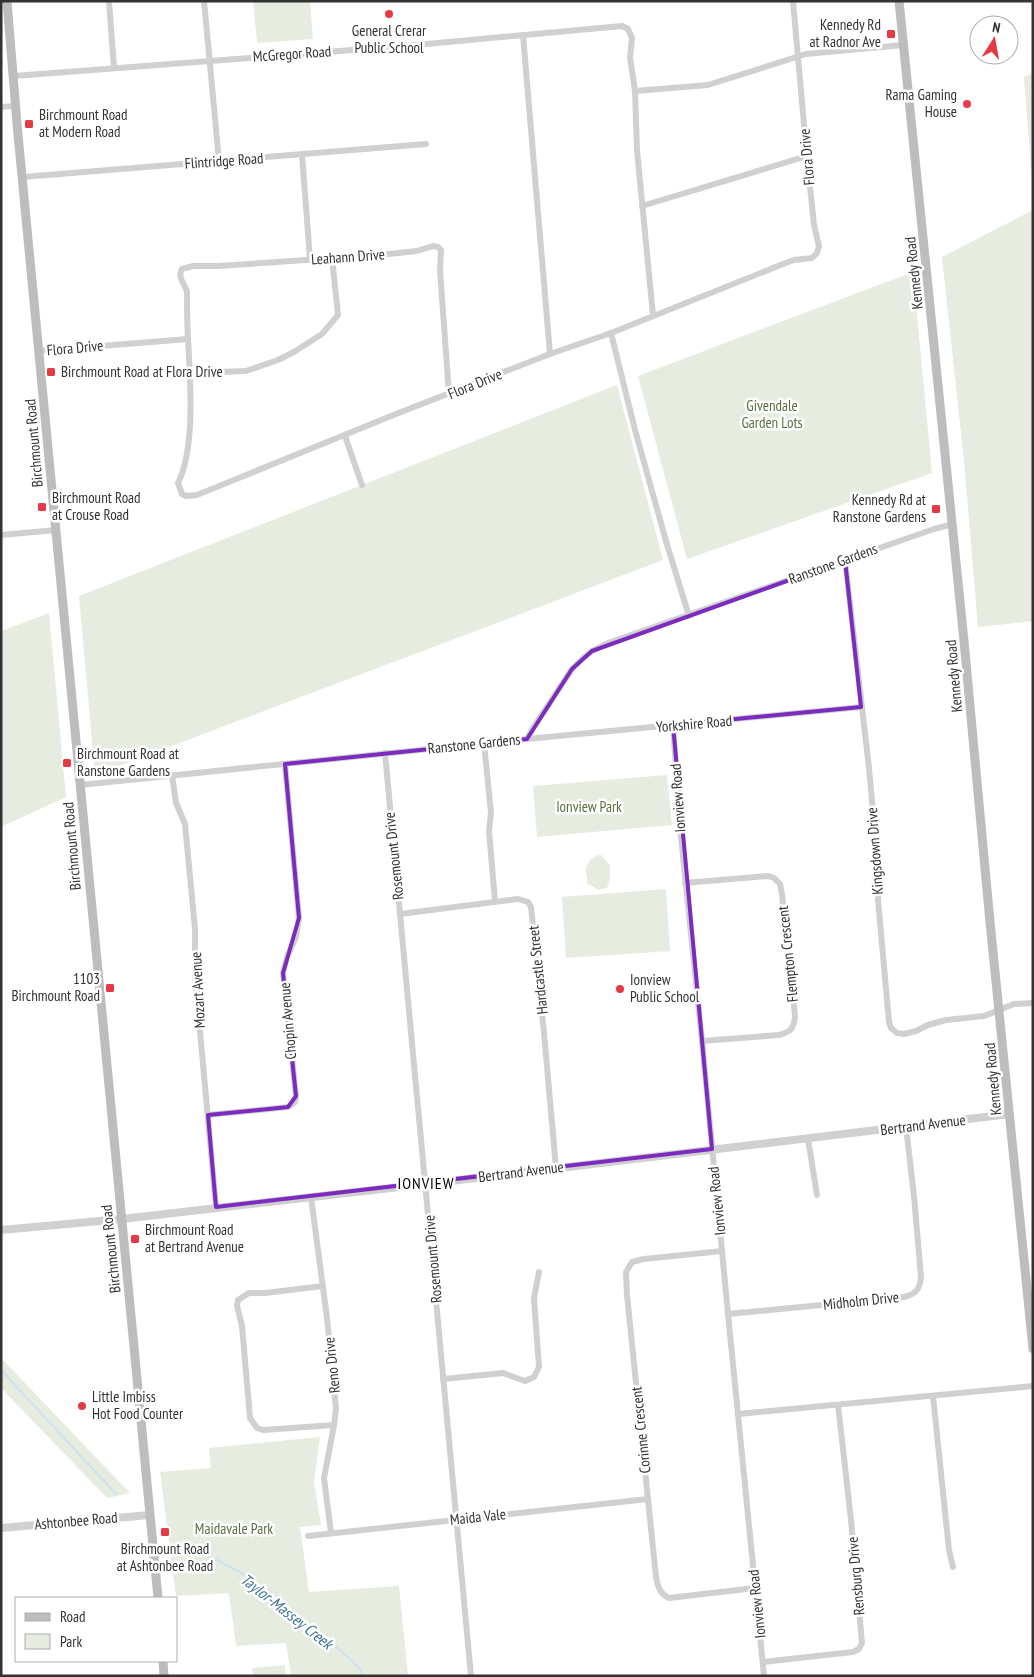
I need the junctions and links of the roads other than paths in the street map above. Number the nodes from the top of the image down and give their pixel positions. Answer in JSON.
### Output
{"nodes":[{"id":1,"x":7,"y":1,"type":"edge"},
{"id":2,"x":109,"y":1,"type":"edge"},
{"id":3,"x":204,"y":1,"type":"edge"},
{"id":4,"x":793,"y":1,"type":"edge"},
{"id":5,"x":899,"y":1,"type":"edge"},
{"id":6,"x":524,"y":35,"type":"junction"},
{"id":7,"x":903,"y":45,"type":"junction"},
{"id":8,"x":798,"y":56,"type":"junction"},
{"id":9,"x":209,"y":60,"type":"junction"},
{"id":10,"x":114,"y":68,"type":"junction"},
{"id":11,"x":14,"y":76,"type":"junction"},
{"id":12,"x":635,"y":91,"type":"junction"},
{"id":13,"x":16,"y":106,"type":"junction"},
{"id":14,"x":1,"y":107,"type":"edge"},
{"id":15,"x":426,"y":144,"type":"dead end"},
{"id":16,"x":302,"y":154,"type":"junction"},
{"id":17,"x":806,"y":156,"type":"junction"},
{"id":18,"x":218,"y":161,"type":"junction"},
{"id":19,"x":22,"y":177,"type":"junction"},
{"id":20,"x":642,"y":206,"type":"junction"},
{"id":21,"x":332,"y":258,"type":"junction"},
{"id":22,"x":310,"y":259,"type":"junction"},
{"id":23,"x":653,"y":315,"type":"junction"},
{"id":24,"x":610,"y":333,"type":"junction"},
{"id":25,"x":188,"y":339,"type":"junction"},
{"id":26,"x":39,"y":351,"type":"junction"},
{"id":27,"x":550,"y":354,"type":"junction"},
{"id":28,"x":190,"y":374,"type":"junction"},
{"id":29,"x":449,"y":394,"type":"junction"},
{"id":30,"x":345,"y":436,"type":"junction"},
{"id":31,"x":362,"y":485,"type":"dead end"},
{"id":32,"x":953,"y":524,"type":"junction"},
{"id":33,"x":56,"y":530,"type":"junction"},
{"id":34,"x":1,"y":535,"type":"edge"},
{"id":35,"x":845,"y":560,"type":"junction"},
{"id":36,"x":690,"y":616,"type":"junction"},
{"id":37,"x":861,"y":707,"type":"junction"},
{"id":38,"x":673,"y":725,"type":"junction"},
{"id":39,"x":527,"y":739,"type":"junction"},
{"id":40,"x":484,"y":743,"type":"junction"},
{"id":41,"x":385,"y":753,"type":"junction"},
{"id":42,"x":285,"y":764,"type":"junction"},
{"id":43,"x":172,"y":775,"type":"junction"},
{"id":44,"x":80,"y":784,"type":"junction"},
{"id":45,"x":685,"y":883,"type":"junction"},
{"id":46,"x":495,"y":901,"type":"junction"},
{"id":47,"x":400,"y":914,"type":"junction"},
{"id":48,"x":1033,"y":1002,"type":"edge"},
{"id":49,"x":1000,"y":1009,"type":"junction"},
{"id":50,"x":702,"y":1041,"type":"junction"},
{"id":51,"x":1010,"y":1114,"type":"junction"},
{"id":52,"x":208,"y":1115,"type":"junction"},
{"id":53,"x":906,"y":1127,"type":"junction"},
{"id":54,"x":808,"y":1139,"type":"junction"},
{"id":55,"x":712,"y":1149,"type":"junction"},
{"id":56,"x":556,"y":1168,"type":"junction"},
{"id":57,"x":426,"y":1184,"type":"junction"},
{"id":58,"x":817,"y":1195,"type":"dead end"},
{"id":59,"x":311,"y":1196,"type":"junction"},
{"id":60,"x":216,"y":1207,"type":"junction"},
{"id":61,"x":122,"y":1218,"type":"junction"},
{"id":62,"x":1,"y":1230,"type":"edge"},
{"id":63,"x":722,"y":1251,"type":"junction"},
{"id":64,"x":539,"y":1272,"type":"dead end"},
{"id":65,"x":323,"y":1286,"type":"junction"},
{"id":66,"x":728,"y":1314,"type":"junction"},
{"id":67,"x":1033,"y":1349,"type":"edge"},
{"id":68,"x":443,"y":1378,"type":"junction"},
{"id":69,"x":1033,"y":1386,"type":"edge"},
{"id":70,"x":933,"y":1396,"type":"junction"},
{"id":71,"x":838,"y":1405,"type":"junction"},
{"id":72,"x":738,"y":1414,"type":"junction"},
{"id":73,"x":334,"y":1426,"type":"junction"},
{"id":74,"x":648,"y":1499,"type":"junction"},
{"id":75,"x":150,"y":1515,"type":"junction"},
{"id":76,"x":456,"y":1519,"type":"junction"},
{"id":77,"x":1,"y":1528,"type":"edge"},
{"id":78,"x":331,"y":1533,"type":"junction"},
{"id":79,"x":308,"y":1536,"type":"dead end"},
{"id":80,"x":953,"y":1567,"type":"dead end"},
{"id":81,"x":755,"y":1588,"type":"junction"},
{"id":82,"x":158,"y":1597,"type":"edge"},
{"id":83,"x":163,"y":1662,"type":"edge"},
{"id":84,"x":763,"y":1662,"type":"junction"},
{"id":85,"x":164,"y":1676,"type":"edge"},
{"id":86,"x":471,"y":1676,"type":"edge"},
{"id":87,"x":764,"y":1676,"type":"edge"}],
"edges":[{"from":1,"to":11,"type":"main road","name":"Birchmount Road"},
{"from":2,"to":10,"type":"street"},
{"from":3,"to":9,"type":"street"},
{"from":4,"to":8,"type":"street","name":"Flora Drive"},
{"from":5,"to":7,"type":"main road","name":"Kennedy Road"},
{"from":6,"to":9,"type":"street","name":"McGregor Road"},
{"from":6,"to":12,"type":"street","name":"McGregor Road"},
{"from":6,"to":27,"type":"street"},
{"from":7,"to":8,"type":"street"},
{"from":7,"to":32,"type":"main road","name":"Kennedy Road"},
{"from":8,"to":12,"type":"street"},
{"from":8,"to":17,"type":"street","name":"Flora Drive"},
{"from":9,"to":10,"type":"street","name":"McGregor Road"},
{"from":9,"to":18,"type":"street"},
{"from":10,"to":11,"type":"street","name":"McGregor Road"},
{"from":11,"to":13,"type":"main road","name":"Birchmount Road"},
{"from":12,"to":20,"type":"street"},
{"from":13,"to":14,"type":"street"},
{"from":13,"to":19,"type":"main road","name":"Birchmount Road"},
{"from":15,"to":16,"type":"street","name":"Flintridge Road"},
{"from":16,"to":18,"type":"street","name":"Flintridge Road"},
{"from":16,"to":22,"type":"street"},
{"from":17,"to":20,"type":"street"},
{"from":17,"to":23,"type":"street","name":"Flora Drive"},
{"from":18,"to":19,"type":"street","name":"Flintridge Road"},
{"from":19,"to":26,"type":"main road","name":"Birchmount Road"},
{"from":20,"to":23,"type":"street"},
{"from":21,"to":22,"type":"street","name":"Leahann Drive"},
{"from":21,"to":28,"type":"street"},
{"from":21,"to":29,"type":"street","name":"Leahann Drive"},
{"from":22,"to":25,"type":"street","name":"Leahann Drive"},
{"from":23,"to":24,"type":"street","name":"Flora Drive"},
{"from":24,"to":27,"type":"street","name":"Flora Drive"},
{"from":24,"to":36,"type":"street"},
{"from":25,"to":26,"type":"street","name":"Flora Drive"},
{"from":25,"to":28,"type":"street","name":"Flora Drive"},
{"from":26,"to":33,"type":"main road","name":"Birchmount Road"},
{"from":27,"to":29,"type":"street","name":"Flora Drive"},
{"from":28,"to":30,"type":"street","name":"Flora Drive"},
{"from":29,"to":30,"type":"street","name":"Flora Drive"},
{"from":30,"to":31,"type":"street"},
{"from":32,"to":35,"type":"street","name":"Ranstone Gardens"},
{"from":32,"to":49,"type":"main road","name":"Kennedy Road"},
{"from":33,"to":34,"type":"street"},
{"from":33,"to":44,"type":"main road","name":"Birchmount Road"},
{"from":35,"to":36,"type":"street","name":"Ranstone Gardens"},
{"from":35,"to":37,"type":"street","name":"Kingsdown Drive"},
{"from":36,"to":39,"type":"street","name":"Ranstone Gardens"},
{"from":37,"to":38,"type":"street","name":"Yorkshire Road"},
{"from":37,"to":49,"type":"street","name":"Kingsdown Drive"},
{"from":38,"to":39,"type":"street","name":"Yorkshire Road"},
{"from":38,"to":45,"type":"street","name":"Ionview Road"},
{"from":39,"to":40,"type":"street","name":"Ranstone Gardens"},
{"from":40,"to":41,"type":"street","name":"Ranstone Gardens"},
{"from":40,"to":46,"type":"street"},
{"from":41,"to":42,"type":"street","name":"Ranstone Gardens"},
{"from":41,"to":47,"type":"street","name":"Rosemount Drive"},
{"from":42,"to":43,"type":"street","name":"Ranstone Gardens"},
{"from":42,"to":52,"type":"street","name":"Chopin Avenue"},
{"from":43,"to":44,"type":"street","name":"Ranstone Gardens"},
{"from":43,"to":52,"type":"street","name":"Mozart Avenue"},
{"from":44,"to":61,"type":"main road","name":"Birchmount Road"},
{"from":45,"to":50,"type":"street","name":"Ionview Road"},
{"from":45,"to":50,"type":"street","name":"Flempton Crescent"},
{"from":46,"to":47,"type":"street","name":"Hardcastle Street"},
{"from":46,"to":56,"type":"street","name":"Hardcastle Street"},
{"from":47,"to":57,"type":"street","name":"Rosemount Drive"},
{"from":48,"to":49,"type":"street"},
{"from":49,"to":51,"type":"main road","name":"Kennedy Road"},
{"from":50,"to":55,"type":"street","name":"Ionview Road"},
{"from":51,"to":53,"type":"street","name":"Bertrand Avenue"},
{"from":51,"to":67,"type":"main road","name":"Kennedy Road"},
{"from":52,"to":60,"type":"street","name":"Mozart Avenue"},
{"from":53,"to":54,"type":"street","name":"Bertrand Avenue"},
{"from":53,"to":66,"type":"street","name":"Midholm Drive"},
{"from":54,"to":55,"type":"street","name":"Bertrand Avenue"},
{"from":54,"to":58,"type":"street"},
{"from":55,"to":56,"type":"street","name":"Bertrand Avenue"},
{"from":55,"to":63,"type":"street","name":"Ionview Road"},
{"from":56,"to":57,"type":"street","name":"Bertrand Avenue"},
{"from":57,"to":59,"type":"street","name":"Bertrand Avenue"},
{"from":57,"to":68,"type":"street","name":"Rosemount Drive"},
{"from":59,"to":60,"type":"street","name":"Bertrand Avenue"},
{"from":59,"to":65,"type":"street","name":"Reno Drive"},
{"from":60,"to":61,"type":"street","name":"Bertrand Avenue"},
{"from":61,"to":62,"type":"street","name":"Bertrand Avenue"},
{"from":61,"to":75,"type":"main road","name":"Birchmount Road"},
{"from":63,"to":66,"type":"street","name":"Ionview Road"},
{"from":63,"to":74,"type":"street","name":"Corinne Crescent"},
{"from":64,"to":68,"type":"street"},
{"from":65,"to":73,"type":"street","name":"Reno Drive"},
{"from":65,"to":73,"type":"street"},
{"from":66,"to":72,"type":"street","name":"Ionview Road"},
{"from":68,"to":76,"type":"street","name":"Rosemount Drive"},
{"from":69,"to":70,"type":"street"},
{"from":70,"to":71,"type":"street"},
{"from":70,"to":80,"type":"street"},
{"from":71,"to":72,"type":"street"},
{"from":71,"to":84,"type":"street","name":"Rensburg Drive"},
{"from":72,"to":81,"type":"street","name":"Ionview Road"},
{"from":73,"to":78,"type":"street","name":"Reno Drive"},
{"from":74,"to":76,"type":"street","name":"Maida Vale"},
{"from":74,"to":81,"type":"street","name":"Corinne Crescent"},
{"from":75,"to":77,"type":"street","name":"Ashtonbee Road"},
{"from":75,"to":82,"type":"main road","name":"Birchmount Road"},
{"from":76,"to":78,"type":"street","name":"Maida Vale"},
{"from":76,"to":86,"type":"street","name":"Rosemount Drive"},
{"from":78,"to":79,"type":"street","name":"Maida Vale"},
{"from":81,"to":84,"type":"street","name":"Ionview Road"},
{"from":83,"to":85,"type":"main road"},
{"from":84,"to":87,"type":"street","name":"Ionview Road"}]}
